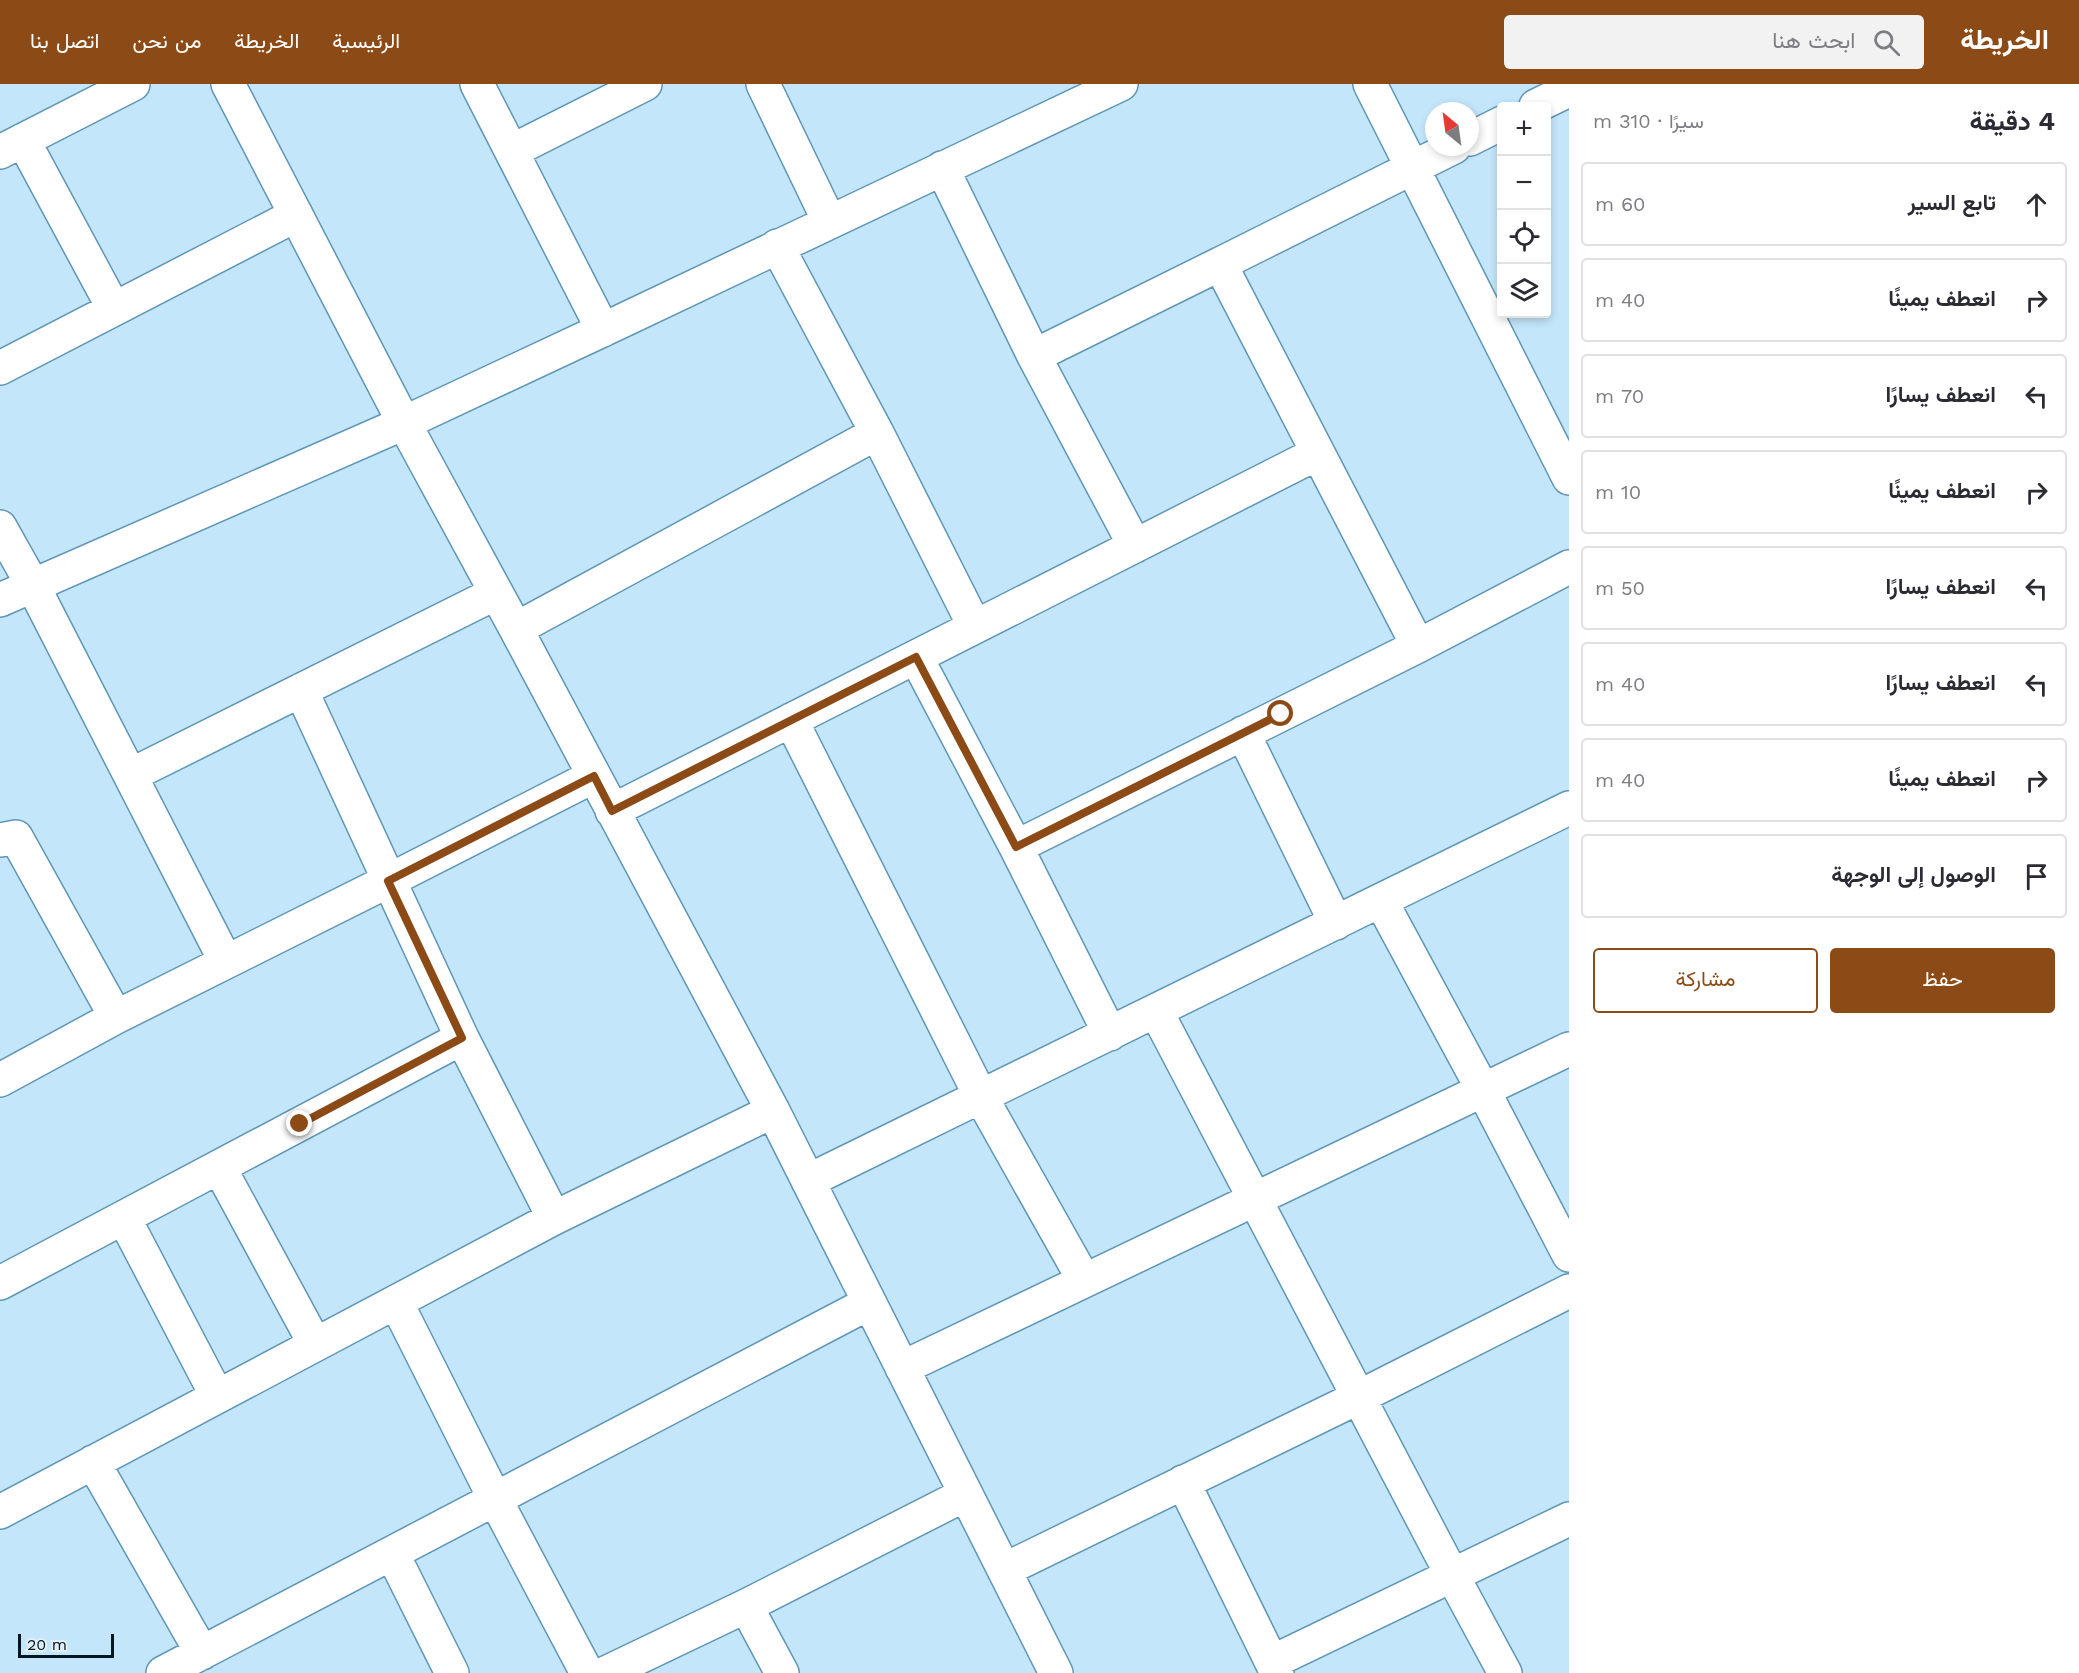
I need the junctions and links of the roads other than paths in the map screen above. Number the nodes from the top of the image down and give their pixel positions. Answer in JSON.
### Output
{"nodes":[{"id":1,"x":133,"y":84,"type":"edge"},
{"id":2,"x":228,"y":84,"type":"edge"},
{"id":3,"x":477,"y":84,"type":"edge"},
{"id":4,"x":645,"y":84,"type":"edge"},
{"id":5,"x":763,"y":84,"type":"edge"},
{"id":6,"x":1121,"y":84,"type":"edge"},
{"id":7,"x":1370,"y":84,"type":"edge"},
{"id":8,"x":1569,"y":90,"type":"edge"},
{"id":9,"x":1544,"y":102,"type":"edge"},
{"id":10,"x":1497,"y":126,"type":"edge"},
{"id":11,"x":1479,"y":134,"type":"edge"},
{"id":12,"x":11,"y":146,"type":"edge"},
{"id":13,"x":512,"y":151,"type":"junction"},
{"id":14,"x":1436,"y":156,"type":"edge"},
{"id":15,"x":942,"y":168,"type":"junction"},
{"id":16,"x":1413,"y":168,"type":"junction"},
{"id":17,"x":296,"y":216,"type":"junction"},
{"id":18,"x":829,"y":221,"type":"junction"},
{"id":19,"x":777,"y":246,"type":"junction"},
{"id":20,"x":1220,"y":264,"type":"junction"},
{"id":21,"x":114,"y":309,"type":"junction"},
{"id":22,"x":603,"y":330,"type":"junction"},
{"id":23,"x":1034,"y":356,"type":"junction"},
{"id":24,"x":0,"y":368,"type":"edge"},
{"id":25,"x":404,"y":423,"type":"junction"},
{"id":26,"x":877,"y":433,"type":"junction"},
{"id":27,"x":1318,"y":453,"type":"junction"},
{"id":28,"x":1569,"y":478,"type":"edge"},
{"id":29,"x":0,"y":527,"type":"edge"},
{"id":30,"x":1135,"y":546,"type":"junction"},
{"id":31,"x":1569,"y":567,"type":"edge"},
{"id":32,"x":32,"y":584,"type":"junction"},
{"id":33,"x":496,"y":593,"type":"junction"},
{"id":34,"x":0,"y":600,"type":"edge"},
{"id":35,"x":975,"y":627,"type":"junction"},
{"id":36,"x":516,"y":629,"type":"junction"},
{"id":37,"x":1418,"y":646,"type":"junction"},
{"id":38,"x":916,"y":657,"type":"junction"},
{"id":39,"x":301,"y":690,"type":"junction"},
{"id":40,"x":791,"y":720,"type":"junction"},
{"id":41,"x":1243,"y":733,"type":"junction"},
{"id":42,"x":131,"y":775,"type":"junction"},
{"id":43,"x":594,"y":776,"type":"junction"},
{"id":44,"x":1569,"y":808,"type":"edge"},
{"id":45,"x":612,"y":811,"type":"junction"},
{"id":46,"x":0,"y":840,"type":"edge"},
{"id":47,"x":1016,"y":847,"type":"junction"},
{"id":48,"x":388,"y":881,"type":"junction"},
{"id":49,"x":1381,"y":901,"type":"junction"},
{"id":50,"x":1336,"y":923,"type":"junction"},
{"id":51,"x":226,"y":962,"type":"junction"},
{"id":52,"x":1156,"y":1011,"type":"junction"},
{"id":53,"x":116,"y":1017,"type":"junction"},
{"id":54,"x":1110,"y":1034,"type":"junction"},
{"id":55,"x":462,"y":1038,"type":"junction"},
{"id":56,"x":1569,"y":1049,"type":"edge"},
{"id":57,"x":0,"y":1080,"type":"edge"},
{"id":58,"x":1483,"y":1090,"type":"junction"},
{"id":59,"x":981,"y":1097,"type":"junction"},
{"id":60,"x":773,"y":1111,"type":"junction"},
{"id":61,"x":219,"y":1167,"type":"junction"},
{"id":62,"x":808,"y":1181,"type":"junction"},
{"id":63,"x":1256,"y":1198,"type":"junction"},
{"id":64,"x":124,"y":1218,"type":"junction"},
{"id":65,"x":554,"y":1218,"type":"junction"},
{"id":66,"x":1569,"y":1255,"type":"edge"},
{"id":67,"x":1084,"y":1281,"type":"junction"},
{"id":68,"x":0,"y":1283,"type":"edge"},
{"id":69,"x":1569,"y":1291,"type":"edge"},
{"id":70,"x":396,"y":1302,"type":"junction"},
{"id":71,"x":869,"y":1303,"type":"junction"},
{"id":72,"x":315,"y":1344,"type":"junction"},
{"id":73,"x":902,"y":1368,"type":"junction"},
{"id":74,"x":217,"y":1396,"type":"junction"},
{"id":75,"x":1359,"y":1397,"type":"junction"},
{"id":76,"x":93,"y":1462,"type":"junction"},
{"id":77,"x":1183,"y":1482,"type":"junction"},
{"id":78,"x":966,"y":1494,"type":"junction"},
{"id":79,"x":495,"y":1499,"type":"junction"},
{"id":80,"x":0,"y":1512,"type":"edge"},
{"id":81,"x":1569,"y":1519,"type":"edge"},
{"id":82,"x":392,"y":1553,"type":"junction"},
{"id":83,"x":1004,"y":1570,"type":"junction"},
{"id":84,"x":1452,"y":1575,"type":"junction"},
{"id":85,"x":746,"y":1606,"type":"junction"},
{"id":86,"x":202,"y":1653,"type":"junction"},
{"id":87,"x":1274,"y":1667,"type":"edge"},
{"id":88,"x":163,"y":1673,"type":"edge"},
{"id":89,"x":452,"y":1673,"type":"edge"},
{"id":90,"x":587,"y":1673,"type":"edge"},
{"id":91,"x":606,"y":1673,"type":"edge"},
{"id":92,"x":782,"y":1673,"type":"edge"},
{"id":93,"x":1056,"y":1673,"type":"edge"},
{"id":94,"x":1505,"y":1673,"type":"edge"}],
"edges":[{"from":1,"to":12,"type":"street"},
{"from":2,"to":17,"type":"street"},
{"from":3,"to":13,"type":"street"},
{"from":4,"to":13,"type":"street"},
{"from":5,"to":18,"type":"street"},
{"from":6,"to":15,"type":"street"},
{"from":7,"to":16,"type":"street"},
{"from":8,"to":9,"type":"street"},
{"from":10,"to":11,"type":"street"},
{"from":12,"to":21,"type":"street"},
{"from":13,"to":22,"type":"street"},
{"from":14,"to":16,"type":"street"},
{"from":15,"to":18,"type":"street"},
{"from":15,"to":23,"type":"street"},
{"from":16,"to":20,"type":"street"},
{"from":16,"to":28,"type":"street"},
{"from":17,"to":21,"type":"street"},
{"from":17,"to":25,"type":"street"},
{"from":18,"to":19,"type":"street"},
{"from":19,"to":22,"type":"street"},
{"from":19,"to":26,"type":"street"},
{"from":20,"to":23,"type":"street"},
{"from":20,"to":27,"type":"street"},
{"from":21,"to":24,"type":"street"},
{"from":22,"to":25,"type":"street"},
{"from":23,"to":30,"type":"street"},
{"from":25,"to":32,"type":"street"},
{"from":25,"to":33,"type":"street"},
{"from":26,"to":35,"type":"street"},
{"from":26,"to":36,"type":"street"},
{"from":27,"to":30,"type":"street"},
{"from":27,"to":37,"type":"street"},
{"from":29,"to":32,"type":"street"},
{"from":30,"to":35,"type":"street"},
{"from":31,"to":37,"type":"street"},
{"from":32,"to":34,"type":"street"},
{"from":32,"to":42,"type":"street"},
{"from":33,"to":36,"type":"street"},
{"from":33,"to":39,"type":"street"},
{"from":35,"to":38,"type":"street"},
{"from":36,"to":43,"type":"street"},
{"from":37,"to":41,"type":"street"},
{"from":38,"to":40,"type":"street"},
{"from":38,"to":47,"type":"street"},
{"from":39,"to":42,"type":"street"},
{"from":39,"to":48,"type":"street"},
{"from":40,"to":45,"type":"street"},
{"from":40,"to":59,"type":"street"},
{"from":41,"to":47,"type":"street"},
{"from":41,"to":50,"type":"street"},
{"from":42,"to":51,"type":"street"},
{"from":43,"to":45,"type":"street"},
{"from":43,"to":48,"type":"street"},
{"from":44,"to":49,"type":"street"},
{"from":45,"to":60,"type":"street"},
{"from":46,"to":53,"type":"street"},
{"from":47,"to":54,"type":"street"},
{"from":48,"to":51,"type":"street"},
{"from":48,"to":55,"type":"street"},
{"from":49,"to":50,"type":"street"},
{"from":49,"to":58,"type":"street"},
{"from":50,"to":52,"type":"street"},
{"from":51,"to":53,"type":"street"},
{"from":52,"to":54,"type":"street"},
{"from":52,"to":63,"type":"street"},
{"from":53,"to":57,"type":"street"},
{"from":54,"to":59,"type":"street"},
{"from":55,"to":61,"type":"street"},
{"from":55,"to":65,"type":"street"},
{"from":56,"to":58,"type":"street"},
{"from":58,"to":63,"type":"street"},
{"from":58,"to":66,"type":"street"},
{"from":59,"to":62,"type":"street"},
{"from":59,"to":67,"type":"street"},
{"from":60,"to":62,"type":"street"},
{"from":60,"to":65,"type":"street"},
{"from":61,"to":64,"type":"street"},
{"from":61,"to":72,"type":"street"},
{"from":62,"to":71,"type":"street"},
{"from":63,"to":67,"type":"street"},
{"from":63,"to":75,"type":"street"},
{"from":64,"to":68,"type":"street"},
{"from":64,"to":74,"type":"street"},
{"from":65,"to":70,"type":"street"},
{"from":67,"to":73,"type":"street"},
{"from":69,"to":75,"type":"street"},
{"from":70,"to":72,"type":"street"},
{"from":70,"to":79,"type":"street"},
{"from":71,"to":73,"type":"street"},
{"from":71,"to":79,"type":"street"},
{"from":72,"to":74,"type":"street"},
{"from":73,"to":78,"type":"street"},
{"from":74,"to":76,"type":"street"},
{"from":75,"to":77,"type":"street"},
{"from":75,"to":84,"type":"street"},
{"from":76,"to":80,"type":"street"},
{"from":76,"to":86,"type":"street"},
{"from":77,"to":83,"type":"street"},
{"from":77,"to":87,"type":"street"},
{"from":78,"to":83,"type":"street"},
{"from":78,"to":85,"type":"street"},
{"from":79,"to":82,"type":"street"},
{"from":79,"to":90,"type":"street"},
{"from":81,"to":84,"type":"street"},
{"from":82,"to":86,"type":"street"},
{"from":82,"to":89,"type":"street"},
{"from":83,"to":93,"type":"street"},
{"from":84,"to":87,"type":"street"},
{"from":84,"to":94,"type":"street"},
{"from":85,"to":91,"type":"street"},
{"from":85,"to":92,"type":"street"},
{"from":86,"to":88,"type":"street"}]}
